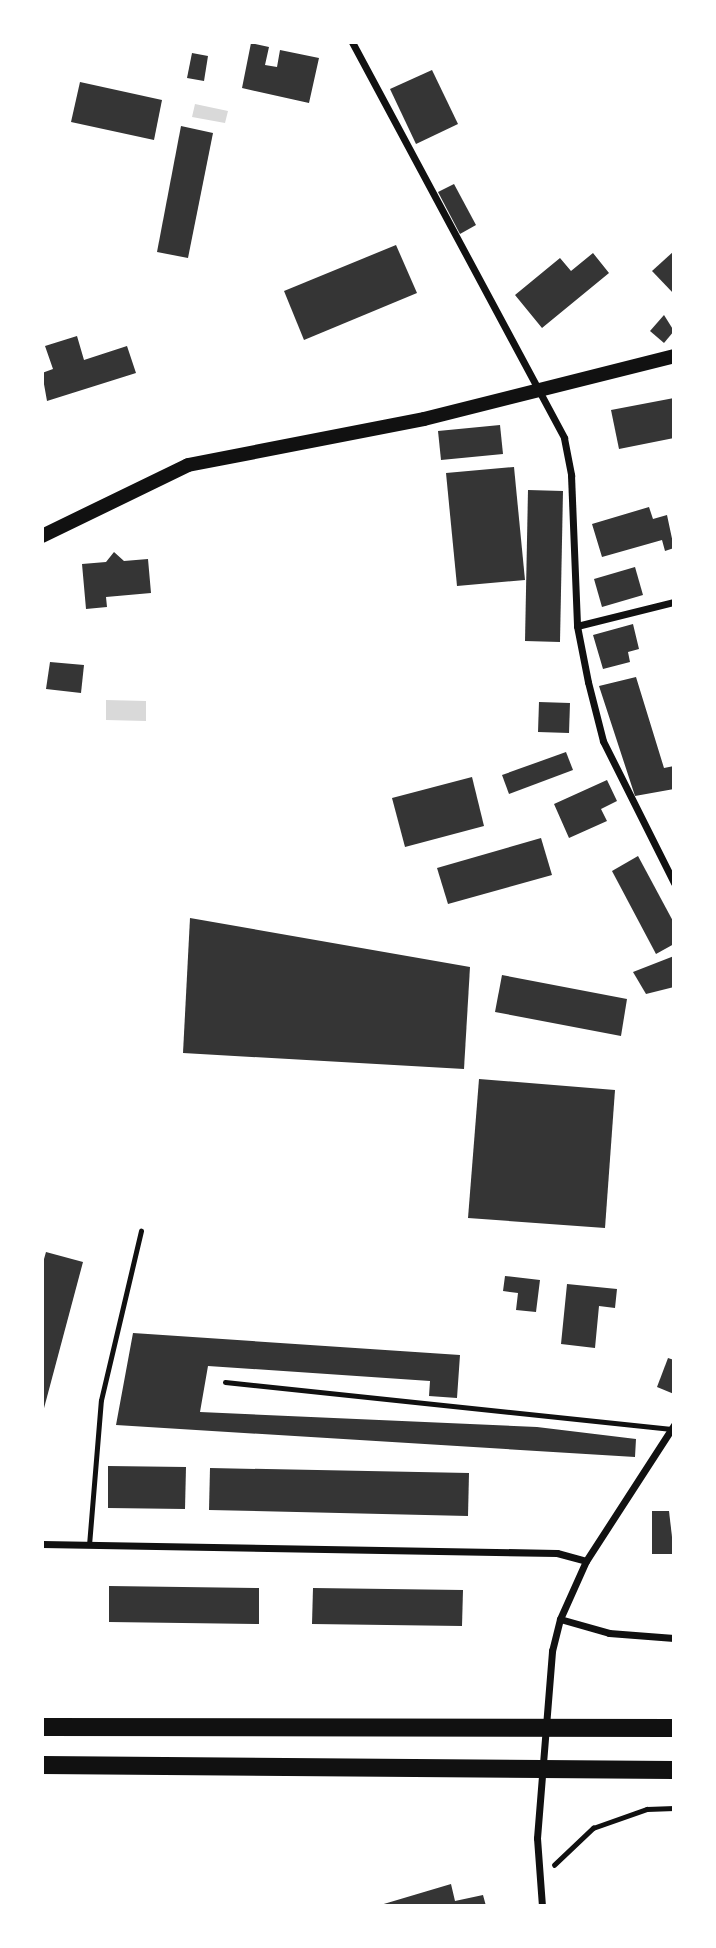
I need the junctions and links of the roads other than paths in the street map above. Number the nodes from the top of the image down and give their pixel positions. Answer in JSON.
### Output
{"nodes":[{"id":1,"x":352,"y":42,"type":"edge"},
{"id":2,"x":674,"y":356,"type":"edge"},
{"id":3,"x":537,"y":390,"type":"junction"},
{"id":4,"x":42,"y":536,"type":"edge"},
{"id":5,"x":674,"y":602,"type":"edge"},
{"id":6,"x":577,"y":626,"type":"junction"},
{"id":7,"x":674,"y":883,"type":"edge"},
{"id":8,"x":141,"y":1231,"type":"dead end"},
{"id":9,"x":225,"y":1382,"type":"dead end"},
{"id":10,"x":673,"y":1427,"type":"edge"},
{"id":11,"x":42,"y":1544,"type":"edge"},
{"id":12,"x":89,"y":1545,"type":"junction"},
{"id":13,"x":586,"y":1561,"type":"junction"},
{"id":14,"x":560,"y":1619,"type":"junction"},
{"id":15,"x":674,"y":1638,"type":"edge"},
{"id":16,"x":42,"y":1727,"type":"edge"},
{"id":17,"x":674,"y":1728,"type":"edge"},
{"id":18,"x":42,"y":1765,"type":"edge"},
{"id":19,"x":674,"y":1770,"type":"edge"},
{"id":20,"x":542,"y":1906,"type":"edge"}],
"edges":[{"from":1,"to":3,"type":"street"},
{"from":2,"to":3,"type":"main road"},
{"from":3,"to":4,"type":"main road"},
{"from":3,"to":6,"type":"street"},
{"from":5,"to":6,"type":"street"},
{"from":6,"to":7,"type":"street"},
{"from":8,"to":12,"type":"lane"},
{"from":9,"to":10,"type":"lane"},
{"from":10,"to":13,"type":"street"},
{"from":11,"to":12,"type":"street"},
{"from":12,"to":13,"type":"street"},
{"from":13,"to":14,"type":"street"},
{"from":14,"to":15,"type":"street"},
{"from":14,"to":20,"type":"street"},
{"from":16,"to":17,"type":"highway"},
{"from":18,"to":19,"type":"highway"}]}
